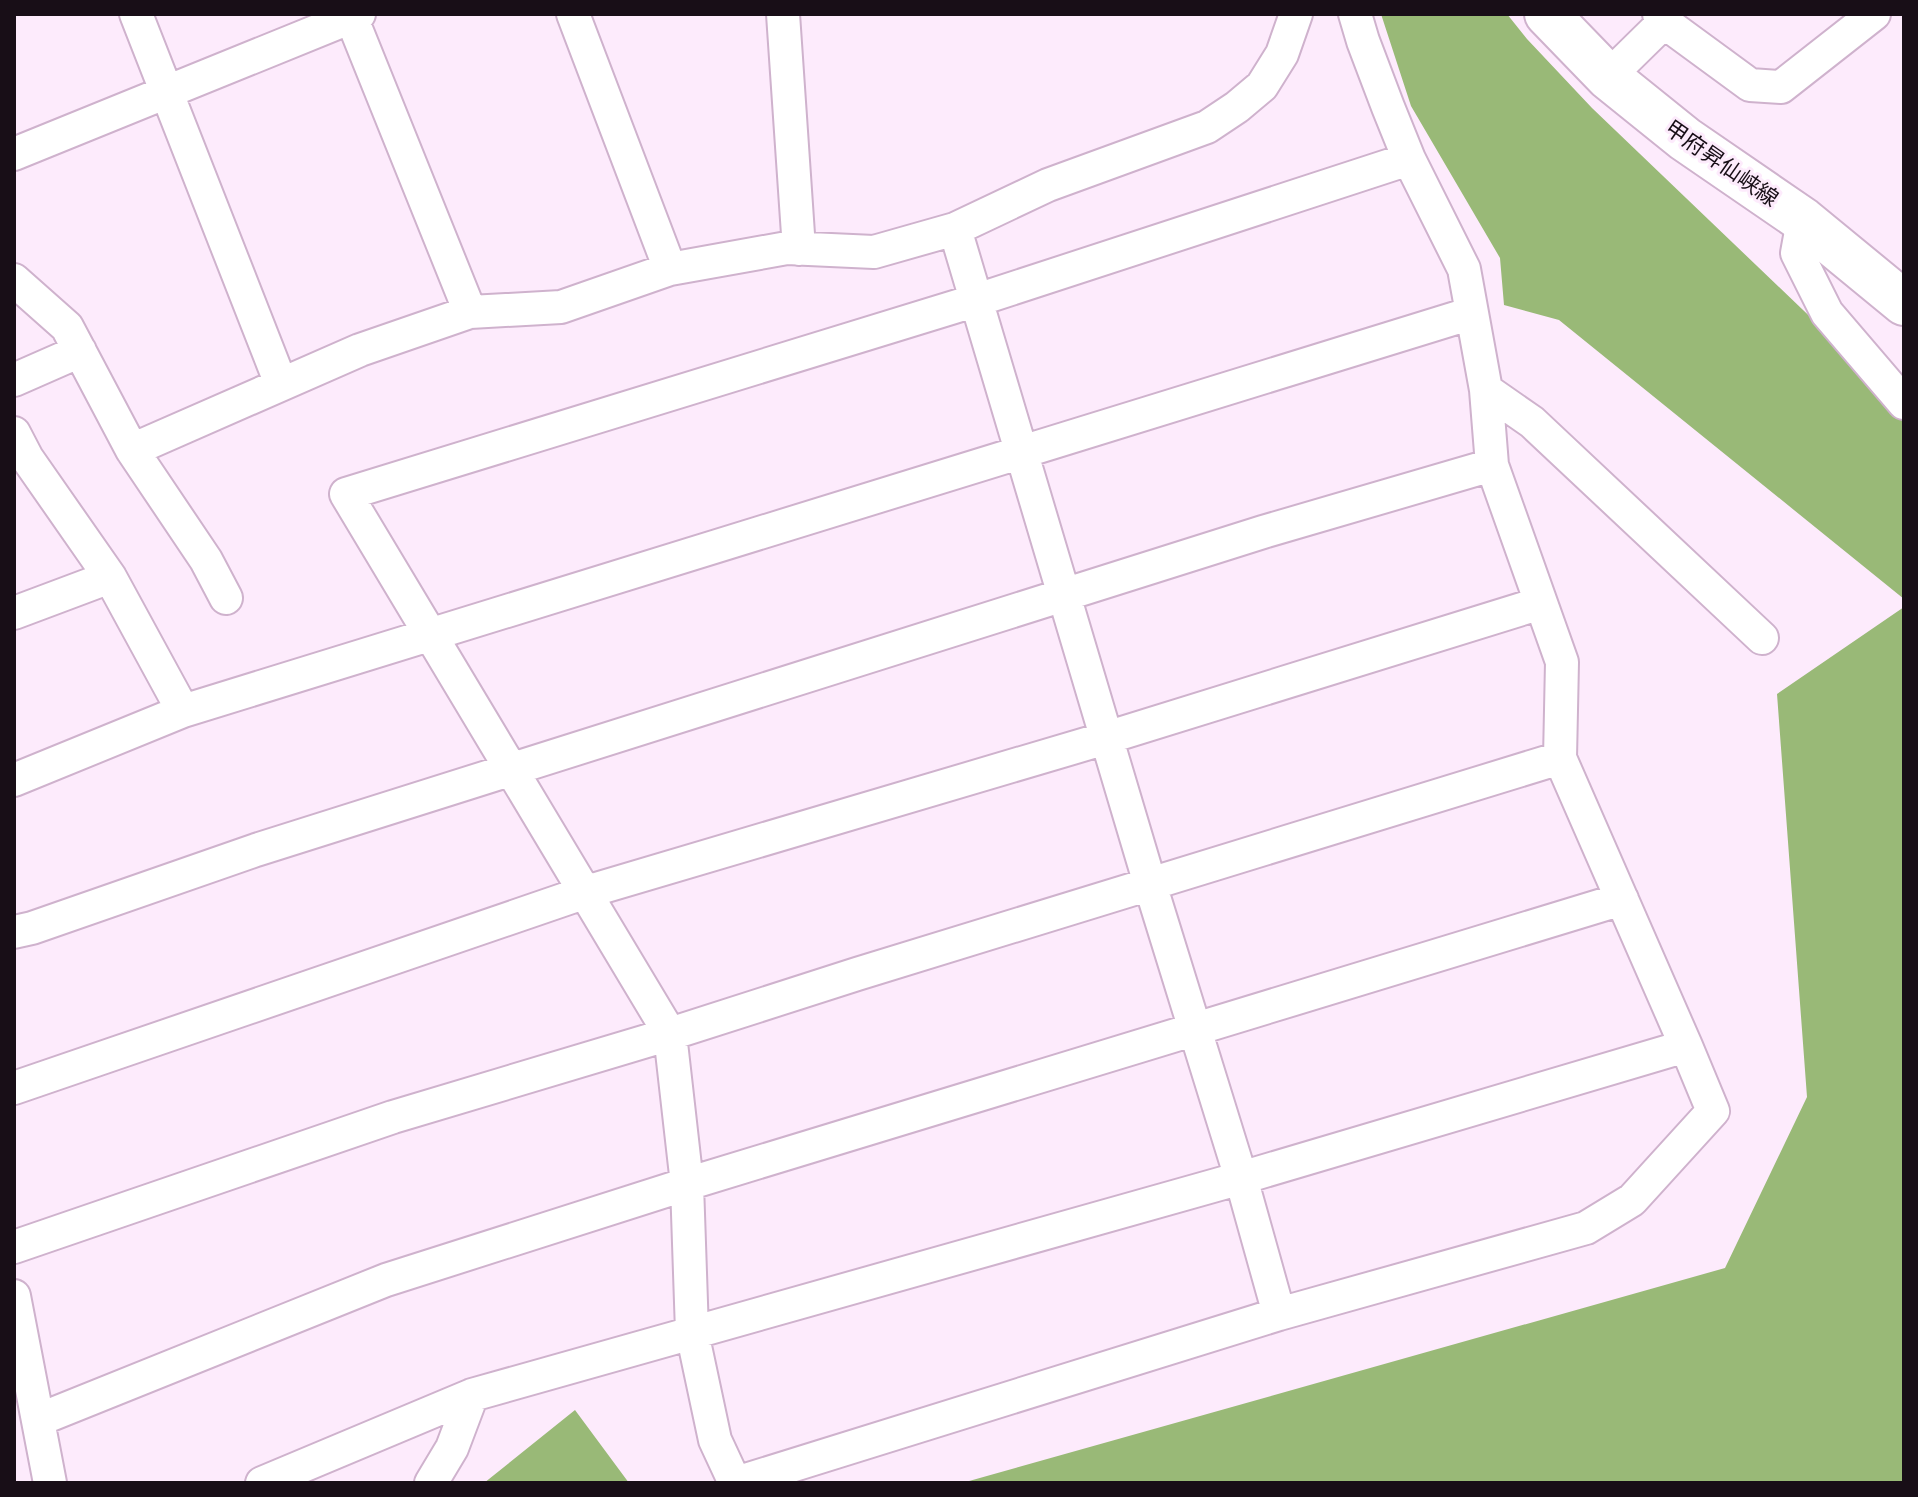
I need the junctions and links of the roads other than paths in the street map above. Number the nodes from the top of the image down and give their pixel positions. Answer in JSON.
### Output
{"nodes":[{"id":1,"x":136,"y":14,"type":"edge"},
{"id":2,"x":573,"y":14,"type":"edge"},
{"id":3,"x":783,"y":14,"type":"edge"},
{"id":4,"x":1296,"y":14,"type":"edge"},
{"id":5,"x":1355,"y":14,"type":"edge"},
{"id":6,"x":1547,"y":14,"type":"edge"},
{"id":7,"x":1874,"y":14,"type":"edge"},
{"id":8,"x":354,"y":15,"type":"edge"},
{"id":9,"x":1661,"y":18,"type":"edge"},
{"id":10,"x":1608,"y":77,"type":"junction"},
{"id":11,"x":167,"y":93,"type":"junction"},
{"id":12,"x":14,"y":154,"type":"edge"},
{"id":13,"x":1409,"y":159,"type":"junction"},
{"id":14,"x":1803,"y":220,"type":"junction"},
{"id":15,"x":955,"y":229,"type":"junction"},
{"id":16,"x":799,"y":249,"type":"junction"},
{"id":17,"x":670,"y":269,"type":"junction"},
{"id":18,"x":14,"y":280,"type":"edge"},
{"id":19,"x":977,"y":300,"type":"junction"},
{"id":20,"x":1904,"y":303,"type":"edge"},
{"id":21,"x":470,"y":312,"type":"junction"},
{"id":22,"x":1472,"y":313,"type":"junction"},
{"id":23,"x":80,"y":351,"type":"junction"},
{"id":24,"x":14,"y":380,"type":"edge"},
{"id":25,"x":281,"y":384,"type":"junction"},
{"id":26,"x":1486,"y":390,"type":"junction"},
{"id":27,"x":1904,"y":403,"type":"edge"},
{"id":28,"x":14,"y":433,"type":"edge"},
{"id":29,"x":132,"y":450,"type":"junction"},
{"id":30,"x":1022,"y":451,"type":"junction"},
{"id":31,"x":1492,"y":465,"type":"junction"},
{"id":32,"x":110,"y":577,"type":"junction"},
{"id":33,"x":1064,"y":595,"type":"junction"},
{"id":34,"x":226,"y":598,"type":"dead end"},
{"id":35,"x":1541,"y":603,"type":"junction"},
{"id":36,"x":14,"y":613,"type":"edge"},
{"id":37,"x":430,"y":633,"type":"junction"},
{"id":38,"x":1762,"y":638,"type":"dead end"},
{"id":39,"x":183,"y":711,"type":"junction"},
{"id":40,"x":1106,"y":738,"type":"junction"},
{"id":41,"x":1560,"y":758,"type":"junction"},
{"id":42,"x":512,"y":769,"type":"junction"},
{"id":43,"x":14,"y":780,"type":"edge"},
{"id":44,"x":1150,"y":884,"type":"junction"},
{"id":45,"x":586,"y":892,"type":"junction"},
{"id":46,"x":1622,"y":899,"type":"junction"},
{"id":47,"x":14,"y":932,"type":"edge"},
{"id":48,"x":1195,"y":1030,"type":"junction"},
{"id":49,"x":670,"y":1034,"type":"junction"},
{"id":50,"x":1686,"y":1046,"type":"junction"},
{"id":51,"x":14,"y":1088,"type":"edge"},
{"id":52,"x":1241,"y":1178,"type":"junction"},
{"id":53,"x":687,"y":1184,"type":"junction"},
{"id":54,"x":14,"y":1247,"type":"edge"},
{"id":55,"x":14,"y":1296,"type":"edge"},
{"id":56,"x":1279,"y":1314,"type":"junction"},
{"id":57,"x":692,"y":1332,"type":"junction"},
{"id":58,"x":472,"y":1395,"type":"junction"},
{"id":59,"x":38,"y":1420,"type":"junction"},
{"id":60,"x":50,"y":1483,"type":"edge"},
{"id":61,"x":262,"y":1483,"type":"edge"},
{"id":62,"x":431,"y":1483,"type":"edge"},
{"id":63,"x":736,"y":1483,"type":"edge"}],
"edges":[{"from":1,"to":11,"type":"street"},
{"from":2,"to":17,"type":"street"},
{"from":3,"to":16,"type":"street"},
{"from":4,"to":15,"type":"street"},
{"from":5,"to":13,"type":"street"},
{"from":6,"to":10,"type":"main road","name":"甲府昇仙峡線"},
{"from":7,"to":9,"type":"street"},
{"from":8,"to":11,"type":"street"},
{"from":8,"to":21,"type":"street"},
{"from":9,"to":10,"type":"street"},
{"from":10,"to":14,"type":"main road","name":"甲府昇仙峡線"},
{"from":11,"to":12,"type":"street"},
{"from":11,"to":25,"type":"street"},
{"from":13,"to":19,"type":"street"},
{"from":13,"to":22,"type":"street"},
{"from":14,"to":20,"type":"main road","name":"甲府昇仙峡線"},
{"from":14,"to":27,"type":"street"},
{"from":15,"to":16,"type":"street"},
{"from":15,"to":19,"type":"street"},
{"from":16,"to":17,"type":"street"},
{"from":17,"to":21,"type":"street"},
{"from":18,"to":23,"type":"street"},
{"from":19,"to":30,"type":"street"},
{"from":19,"to":37,"type":"street"},
{"from":21,"to":25,"type":"street"},
{"from":22,"to":26,"type":"street"},
{"from":22,"to":30,"type":"street"},
{"from":23,"to":24,"type":"street"},
{"from":23,"to":29,"type":"street"},
{"from":25,"to":29,"type":"street"},
{"from":26,"to":31,"type":"street"},
{"from":26,"to":38,"type":"street"},
{"from":28,"to":32,"type":"street"},
{"from":29,"to":34,"type":"street"},
{"from":30,"to":33,"type":"street"},
{"from":30,"to":37,"type":"street"},
{"from":31,"to":33,"type":"street"},
{"from":31,"to":35,"type":"street"},
{"from":32,"to":36,"type":"street"},
{"from":32,"to":39,"type":"street"},
{"from":33,"to":40,"type":"street"},
{"from":33,"to":42,"type":"street"},
{"from":35,"to":40,"type":"street"},
{"from":35,"to":41,"type":"street"},
{"from":37,"to":39,"type":"street"},
{"from":37,"to":42,"type":"street"},
{"from":39,"to":43,"type":"street"},
{"from":40,"to":44,"type":"street"},
{"from":40,"to":45,"type":"street"},
{"from":41,"to":44,"type":"street"},
{"from":41,"to":46,"type":"street"},
{"from":42,"to":45,"type":"street"},
{"from":42,"to":47,"type":"street"},
{"from":44,"to":48,"type":"street"},
{"from":44,"to":49,"type":"street"},
{"from":45,"to":49,"type":"street"},
{"from":45,"to":51,"type":"street"},
{"from":46,"to":48,"type":"street"},
{"from":46,"to":50,"type":"street"},
{"from":48,"to":52,"type":"street"},
{"from":48,"to":53,"type":"street"},
{"from":49,"to":53,"type":"street"},
{"from":49,"to":54,"type":"street"},
{"from":50,"to":52,"type":"street"},
{"from":50,"to":56,"type":"street"},
{"from":52,"to":56,"type":"street"},
{"from":52,"to":57,"type":"street"},
{"from":53,"to":57,"type":"street"},
{"from":53,"to":59,"type":"street"},
{"from":55,"to":59,"type":"street"},
{"from":56,"to":63,"type":"street"},
{"from":57,"to":58,"type":"street"},
{"from":57,"to":63,"type":"street"},
{"from":58,"to":61,"type":"street"},
{"from":58,"to":62,"type":"street"},
{"from":59,"to":60,"type":"street"}]}
